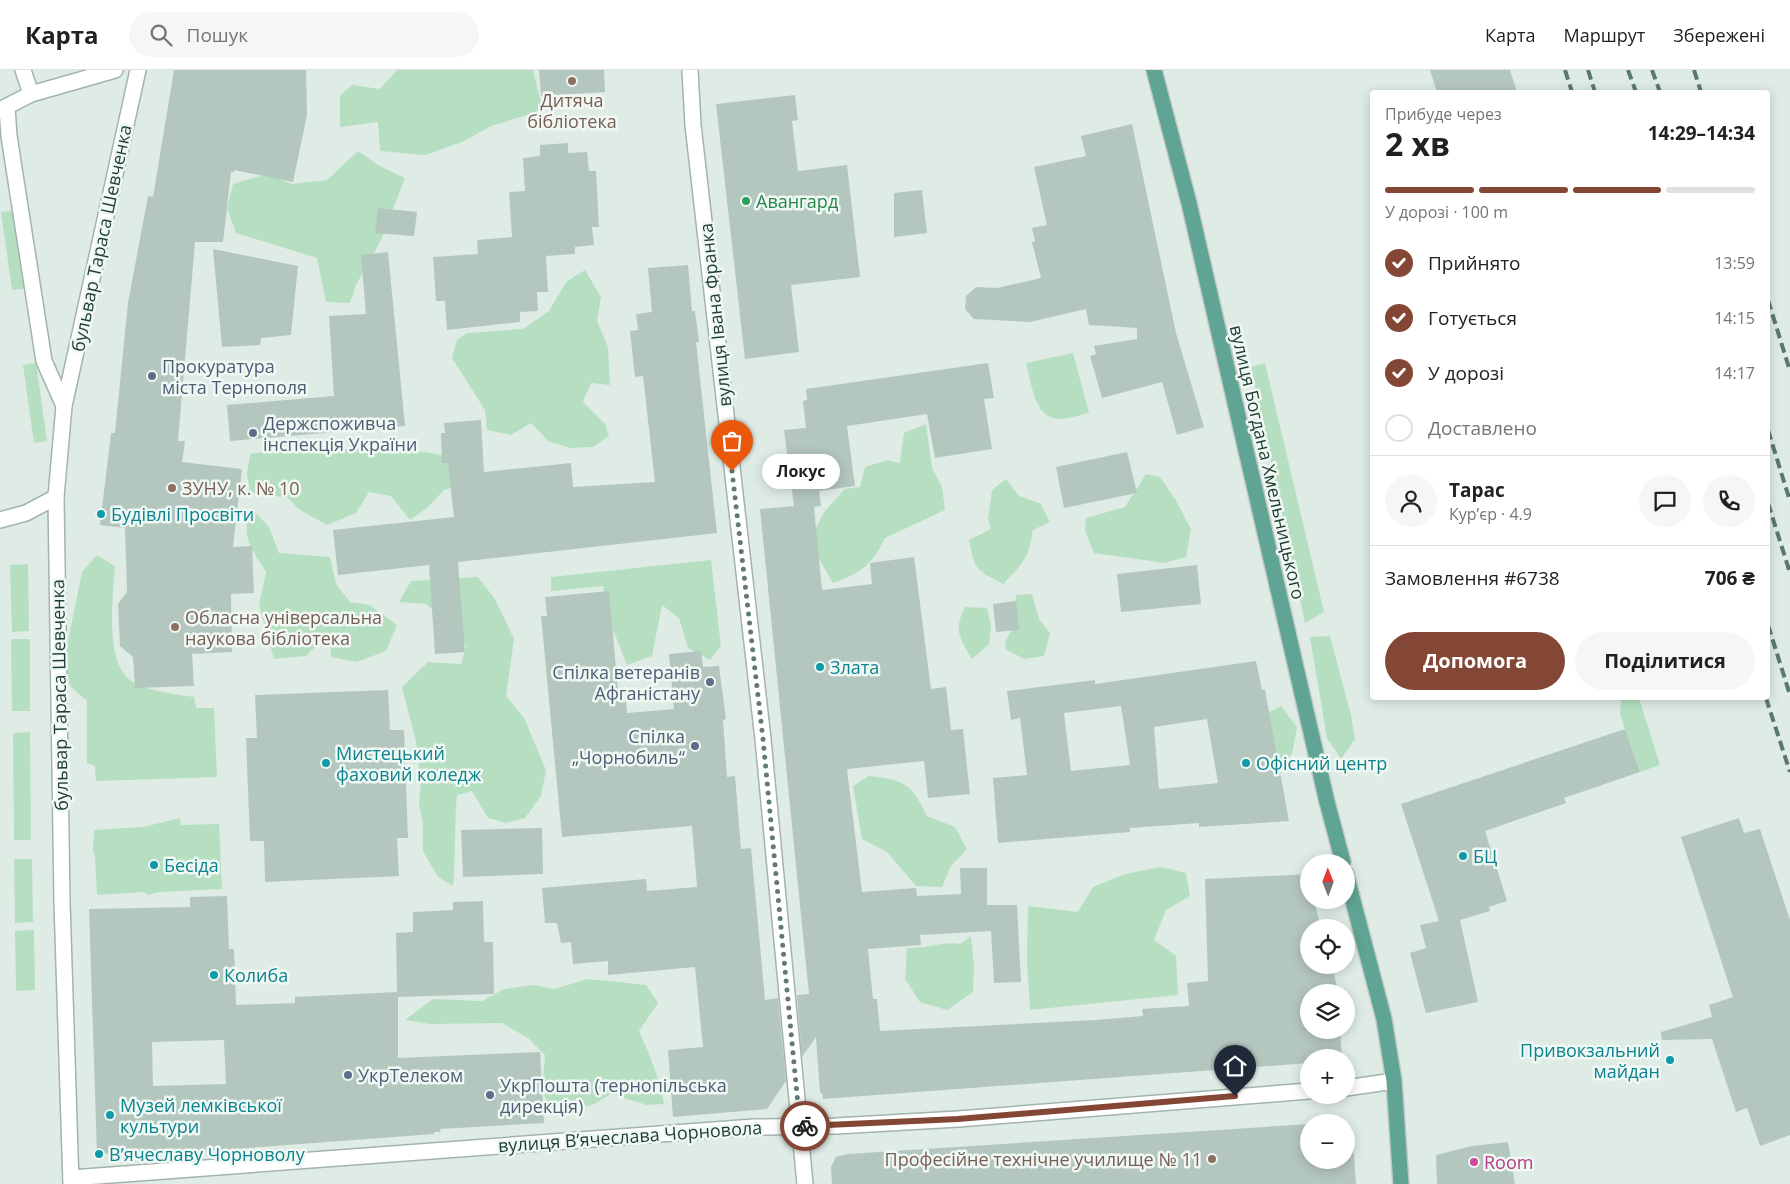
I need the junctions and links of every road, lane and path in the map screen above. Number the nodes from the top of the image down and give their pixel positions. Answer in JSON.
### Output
{"nodes":[{"id":1,"x":23,"y":70,"type":"edge"},
{"id":2,"x":115,"y":70,"type":"edge"},
{"id":3,"x":138,"y":70,"type":"edge"},
{"id":4,"x":690,"y":70,"type":"edge"},
{"id":5,"x":1154,"y":70,"type":"edge"},
{"id":6,"x":31,"y":94,"type":"junction"},
{"id":7,"x":4,"y":109,"type":"edge"},
{"id":8,"x":64,"y":406,"type":"junction"},
{"id":9,"x":56,"y":497,"type":"junction"},
{"id":10,"x":0,"y":520,"type":"edge"},
{"id":11,"x":1341,"y":854,"type":"edge"},
{"id":12,"x":1355,"y":908,"type":"edge"},
{"id":13,"x":1394,"y":1081,"type":"junction"},
{"id":14,"x":1355,"y":1087,"type":"edge"},
{"id":15,"x":1300,"y":1092,"type":"edge"},
{"id":16,"x":800,"y":1126,"type":"junction"},
{"id":17,"x":71,"y":1181,"type":"edge"},
{"id":18,"x":805,"y":1184,"type":"edge"},
{"id":19,"x":1401,"y":1184,"type":"edge"}],
"edges":[{"from":1,"to":6,"type":"street"},
{"from":2,"to":6,"type":"street"},
{"from":3,"to":8,"type":"street","name":"бульвар Тараса Шевченка"},
{"from":4,"to":16,"type":"street","name":"вулиця Івана Франка"},
{"from":5,"to":11,"type":"main road","name":"вулиця Богдана Хмельницького"},
{"from":6,"to":7,"type":"street"},
{"from":7,"to":8,"type":"street","name":"бульвар Тараса Шевченка"},
{"from":8,"to":9,"type":"street","name":"бульвар Тараса Шевченка"},
{"from":9,"to":10,"type":"street"},
{"from":9,"to":17,"type":"street","name":"бульвар Тараса Шевченка"},
{"from":12,"to":13,"type":"main road"},
{"from":13,"to":14,"type":"street"},
{"from":13,"to":19,"type":"main road"},
{"from":15,"to":16,"type":"street","name":"вулиця Вʼячеслава Чорновола"},
{"from":16,"to":17,"type":"street","name":"вулиця Вʼячеслава Чорновола"},
{"from":16,"to":18,"type":"street","name":"вулиця Івана Франка"}]}
